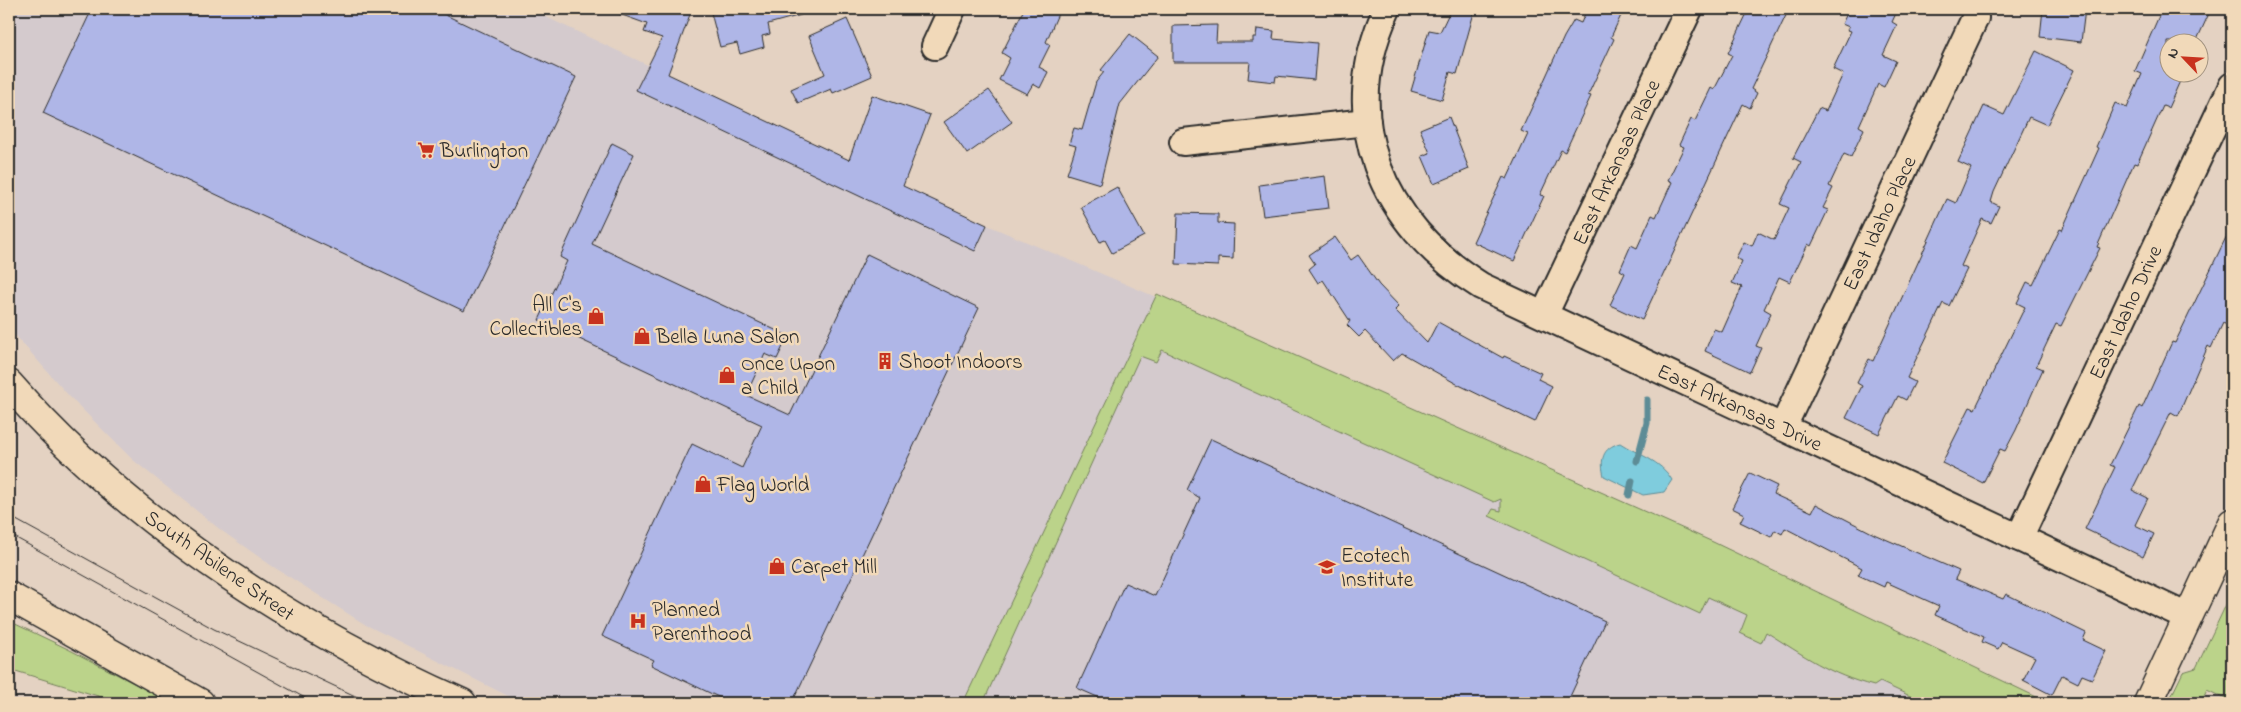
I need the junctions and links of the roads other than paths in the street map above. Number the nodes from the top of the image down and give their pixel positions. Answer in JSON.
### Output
{"nodes":[{"id":1,"x":952,"y":9,"type":"edge"},
{"id":2,"x":1387,"y":9,"type":"edge"},
{"id":3,"x":1689,"y":9,"type":"edge"},
{"id":4,"x":1975,"y":18,"type":"dead end"},
{"id":5,"x":935,"y":46,"type":"dead end"},
{"id":6,"x":2232,"y":86,"type":"edge"},
{"id":7,"x":1367,"y":122,"type":"junction"},
{"id":8,"x":1183,"y":142,"type":"dead end"},
{"id":9,"x":1544,"y":315,"type":"junction"},
{"id":10,"x":9,"y":384,"type":"edge"},
{"id":11,"x":1782,"y":427,"type":"junction"},
{"id":12,"x":2232,"y":523,"type":"edge"},
{"id":13,"x":2019,"y":538,"type":"junction"},
{"id":14,"x":9,"y":596,"type":"edge"},
{"id":15,"x":2188,"y":617,"type":"junction"},
{"id":16,"x":200,"y":703,"type":"edge"},
{"id":17,"x":462,"y":703,"type":"edge"},
{"id":18,"x":2148,"y":703,"type":"edge"}],
"edges":[{"from":1,"to":5,"type":"street"},
{"from":2,"to":7,"type":"street","name":"East Arkansas Drive"},
{"from":3,"to":9,"type":"street","name":"East Arkansas Place"},
{"from":4,"to":11,"type":"street","name":"East Idaho Place"},
{"from":6,"to":13,"type":"street","name":"East Idaho Drive"},
{"from":7,"to":8,"type":"street"},
{"from":7,"to":9,"type":"street","name":"East Arkansas Drive"},
{"from":9,"to":11,"type":"street","name":"East Arkansas Drive"},
{"from":10,"to":17,"type":"main road","name":"South Abilene Street"},
{"from":11,"to":13,"type":"street","name":"East Arkansas Drive"},
{"from":12,"to":15,"type":"main road"},
{"from":13,"to":15,"type":"street","name":"East Arkansas Drive"},
{"from":14,"to":16,"type":"main road"},
{"from":15,"to":18,"type":"main road"}]}
